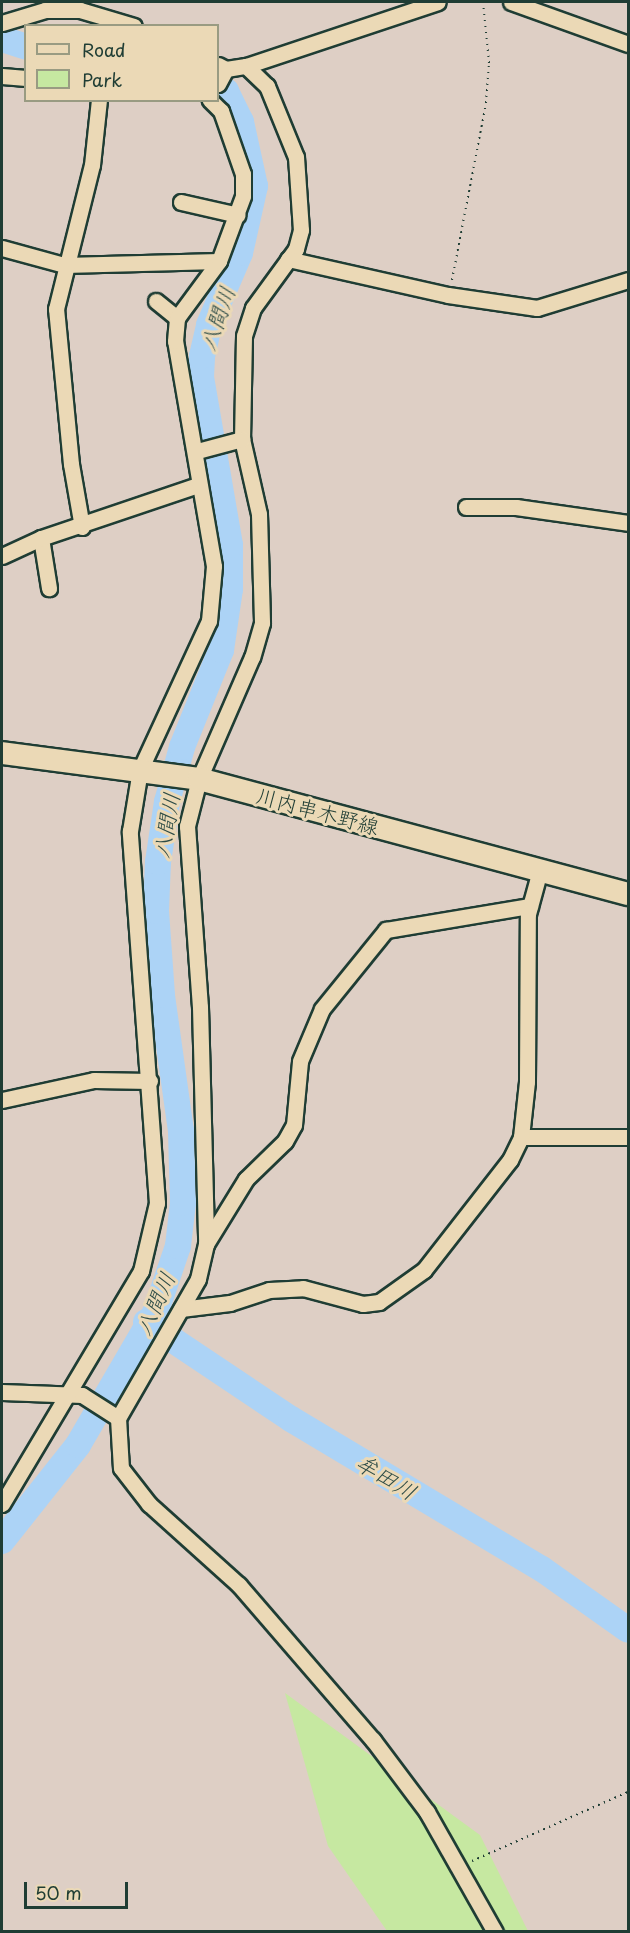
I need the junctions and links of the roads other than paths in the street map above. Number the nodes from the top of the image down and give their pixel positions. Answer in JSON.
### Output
{"nodes":[{"id":1,"x":438,"y":2,"type":"edge"},
{"id":2,"x":512,"y":2,"type":"edge"},
{"id":3,"x":2,"y":23,"type":"edge"},
{"id":4,"x":127,"y":24,"type":"edge"},
{"id":5,"x":628,"y":44,"type":"edge"},
{"id":6,"x":246,"y":66,"type":"junction"},
{"id":7,"x":221,"y":74,"type":"edge"},
{"id":8,"x":2,"y":76,"type":"edge"},
{"id":9,"x":24,"y":78,"type":"edge"},
{"id":10,"x":99,"y":102,"type":"edge"},
{"id":11,"x":212,"y":102,"type":"edge"},
{"id":12,"x":181,"y":202,"type":"dead end"},
{"id":13,"x":238,"y":215,"type":"junction"},
{"id":14,"x":2,"y":248,"type":"edge"},
{"id":15,"x":288,"y":259,"type":"junction"},
{"id":16,"x":219,"y":261,"type":"junction"},
{"id":17,"x":64,"y":265,"type":"junction"},
{"id":18,"x":628,"y":280,"type":"edge"},
{"id":19,"x":156,"y":301,"type":"dead end"},
{"id":20,"x":177,"y":318,"type":"junction"},
{"id":21,"x":242,"y":439,"type":"junction"},
{"id":22,"x":197,"y":451,"type":"junction"},
{"id":23,"x":198,"y":485,"type":"junction"},
{"id":24,"x":466,"y":507,"type":"dead end"},
{"id":25,"x":628,"y":523,"type":"edge"},
{"id":26,"x":82,"y":528,"type":"junction"},
{"id":27,"x":41,"y":538,"type":"junction"},
{"id":28,"x":2,"y":556,"type":"edge"},
{"id":29,"x":49,"y":588,"type":"dead end"},
{"id":30,"x":2,"y":753,"type":"edge"},
{"id":31,"x":140,"y":770,"type":"junction"},
{"id":32,"x":199,"y":779,"type":"junction"},
{"id":33,"x":540,"y":870,"type":"junction"},
{"id":34,"x":628,"y":894,"type":"edge"},
{"id":35,"x":530,"y":906,"type":"junction"},
{"id":36,"x":150,"y":1081,"type":"junction"},
{"id":37,"x":2,"y":1100,"type":"edge"},
{"id":38,"x":521,"y":1137,"type":"junction"},
{"id":39,"x":628,"y":1137,"type":"edge"},
{"id":40,"x":206,"y":1244,"type":"junction"},
{"id":41,"x":181,"y":1309,"type":"junction"},
{"id":42,"x":2,"y":1392,"type":"edge"},
{"id":43,"x":66,"y":1397,"type":"junction"},
{"id":44,"x":115,"y":1416,"type":"junction"},
{"id":45,"x":2,"y":1504,"type":"edge"},
{"id":46,"x":495,"y":1932,"type":"edge"}],
"edges":[{"from":1,"to":6,"type":"street"},
{"from":2,"to":5,"type":"street"},
{"from":3,"to":4,"type":"street"},
{"from":6,"to":7,"type":"street"},
{"from":6,"to":15,"type":"street"},
{"from":8,"to":9,"type":"street"},
{"from":10,"to":17,"type":"street"},
{"from":11,"to":13,"type":"street"},
{"from":12,"to":13,"type":"street"},
{"from":13,"to":16,"type":"street"},
{"from":14,"to":17,"type":"street"},
{"from":15,"to":18,"type":"street"},
{"from":15,"to":21,"type":"street"},
{"from":16,"to":17,"type":"street"},
{"from":16,"to":20,"type":"street"},
{"from":17,"to":26,"type":"street"},
{"from":19,"to":20,"type":"street"},
{"from":20,"to":22,"type":"street"},
{"from":21,"to":22,"type":"street"},
{"from":21,"to":32,"type":"street"},
{"from":22,"to":23,"type":"street"},
{"from":23,"to":26,"type":"street"},
{"from":23,"to":31,"type":"street"},
{"from":24,"to":25,"type":"street"},
{"from":26,"to":27,"type":"street"},
{"from":27,"to":28,"type":"street"},
{"from":27,"to":29,"type":"street"},
{"from":30,"to":31,"type":"main road","name":"川内串木野線"},
{"from":31,"to":32,"type":"main road","name":"川内串木野線"},
{"from":31,"to":36,"type":"street"},
{"from":32,"to":33,"type":"main road","name":"川内串木野線"},
{"from":32,"to":40,"type":"street"},
{"from":33,"to":34,"type":"main road","name":"川内串木野線"},
{"from":33,"to":35,"type":"street"},
{"from":35,"to":38,"type":"street"},
{"from":35,"to":40,"type":"street"},
{"from":36,"to":37,"type":"street"},
{"from":36,"to":43,"type":"street"},
{"from":38,"to":39,"type":"street"},
{"from":38,"to":41,"type":"street"},
{"from":40,"to":41,"type":"street"},
{"from":41,"to":44,"type":"street"},
{"from":42,"to":43,"type":"street"},
{"from":43,"to":44,"type":"street"},
{"from":43,"to":45,"type":"street"},
{"from":44,"to":46,"type":"street"}]}
